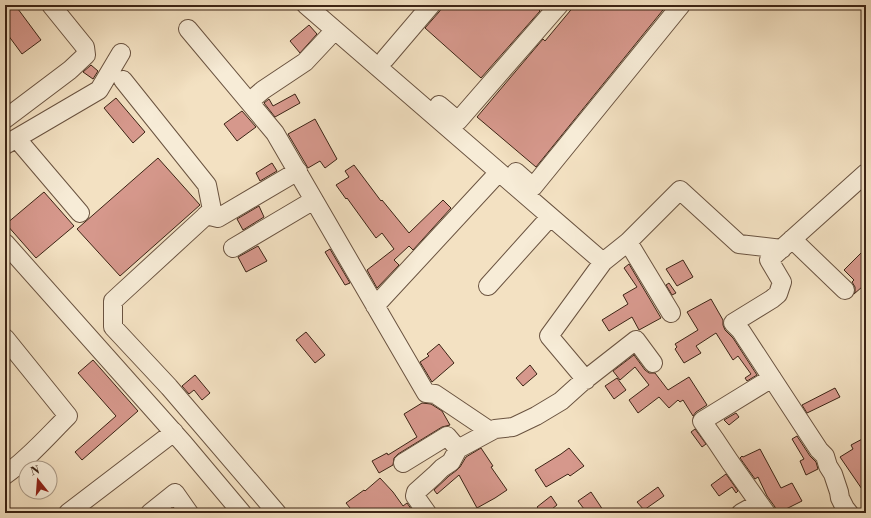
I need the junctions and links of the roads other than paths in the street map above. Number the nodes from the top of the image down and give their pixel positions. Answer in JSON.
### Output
{"nodes":[{"id":1,"x":51,"y":5,"type":"edge"},
{"id":2,"x":306,"y":5,"type":"edge"},
{"id":3,"x":321,"y":5,"type":"edge"},
{"id":4,"x":431,"y":5,"type":"edge"},
{"id":5,"x":559,"y":5,"type":"edge"},
{"id":6,"x":681,"y":5,"type":"edge"},
{"id":7,"x":188,"y":29,"type":"dead end"},
{"id":8,"x":335,"y":30,"type":"junction"},
{"id":9,"x":121,"y":53,"type":"dead end"},
{"id":10,"x":385,"y":59,"type":"junction"},
{"id":11,"x":123,"y":80,"type":"dead end"},
{"id":12,"x":249,"y":102,"type":"junction"},
{"id":13,"x":5,"y":119,"type":"edge"},
{"id":14,"x":458,"y":121,"type":"junction"},
{"id":15,"x":11,"y":142,"type":"edge"},
{"id":16,"x":298,"y":171,"type":"junction"},
{"id":17,"x":499,"y":172,"type":"junction"},
{"id":18,"x":866,"y":173,"type":"edge"},
{"id":19,"x":314,"y":200,"type":"junction"},
{"id":20,"x":80,"y":213,"type":"dead end"},
{"id":21,"x":206,"y":215,"type":"junction"},
{"id":22,"x":550,"y":216,"type":"junction"},
{"id":23,"x":628,"y":242,"type":"junction"},
{"id":24,"x":5,"y":243,"type":"edge"},
{"id":25,"x":787,"y":244,"type":"junction"},
{"id":26,"x":233,"y":248,"type":"dead end"},
{"id":27,"x":602,"y":262,"type":"junction"},
{"id":28,"x":488,"y":286,"type":"dead end"},
{"id":29,"x":845,"y":290,"type":"dead end"},
{"id":30,"x":375,"y":306,"type":"junction"},
{"id":31,"x":671,"y":313,"type":"dead end"},
{"id":32,"x":5,"y":338,"type":"edge"},
{"id":33,"x":653,"y":363,"type":"dead end"},
{"id":34,"x":772,"y":378,"type":"junction"},
{"id":35,"x":586,"y":380,"type":"junction"},
{"id":36,"x":490,"y":431,"type":"junction"},
{"id":37,"x":174,"y":432,"type":"junction"},
{"id":38,"x":458,"y":449,"type":"junction"},
{"id":39,"x":403,"y":463,"type":"dead end"},
{"id":40,"x":5,"y":475,"type":"edge"},
{"id":41,"x":763,"y":508,"type":"edge"},
{"id":42,"x":68,"y":513,"type":"edge"},
{"id":43,"x":150,"y":513,"type":"edge"},
{"id":44,"x":189,"y":513,"type":"edge"},
{"id":45,"x":242,"y":513,"type":"edge"},
{"id":46,"x":277,"y":513,"type":"edge"},
{"id":47,"x":427,"y":513,"type":"edge"},
{"id":48,"x":741,"y":513,"type":"edge"},
{"id":49,"x":849,"y":513,"type":"edge"}],
"edges":[{"from":1,"to":13,"type":"street"},
{"from":2,"to":8,"type":"street"},
{"from":3,"to":10,"type":"street"},
{"from":4,"to":10,"type":"street"},
{"from":5,"to":14,"type":"street"},
{"from":6,"to":14,"type":"street"},
{"from":7,"to":12,"type":"street"},
{"from":8,"to":12,"type":"street"},
{"from":8,"to":17,"type":"street"},
{"from":9,"to":15,"type":"street"},
{"from":10,"to":14,"type":"street"},
{"from":11,"to":21,"type":"street"},
{"from":12,"to":16,"type":"street"},
{"from":15,"to":20,"type":"street"},
{"from":16,"to":19,"type":"street"},
{"from":16,"to":21,"type":"street"},
{"from":17,"to":22,"type":"street"},
{"from":17,"to":30,"type":"street"},
{"from":18,"to":25,"type":"street"},
{"from":19,"to":26,"type":"street"},
{"from":19,"to":30,"type":"street"},
{"from":21,"to":46,"type":"street"},
{"from":22,"to":27,"type":"street"},
{"from":22,"to":28,"type":"street"},
{"from":23,"to":25,"type":"street"},
{"from":23,"to":27,"type":"street"},
{"from":23,"to":31,"type":"street"},
{"from":24,"to":37,"type":"street"},
{"from":25,"to":29,"type":"street"},
{"from":25,"to":34,"type":"street"},
{"from":27,"to":35,"type":"street"},
{"from":30,"to":36,"type":"street"},
{"from":32,"to":40,"type":"street"},
{"from":33,"to":35,"type":"street"},
{"from":34,"to":41,"type":"street"},
{"from":34,"to":49,"type":"street"},
{"from":35,"to":36,"type":"street"},
{"from":36,"to":38,"type":"street"},
{"from":37,"to":42,"type":"street"},
{"from":37,"to":45,"type":"street"},
{"from":38,"to":39,"type":"street"},
{"from":38,"to":47,"type":"street"},
{"from":41,"to":48,"type":"street"},
{"from":43,"to":44,"type":"street"}]}
